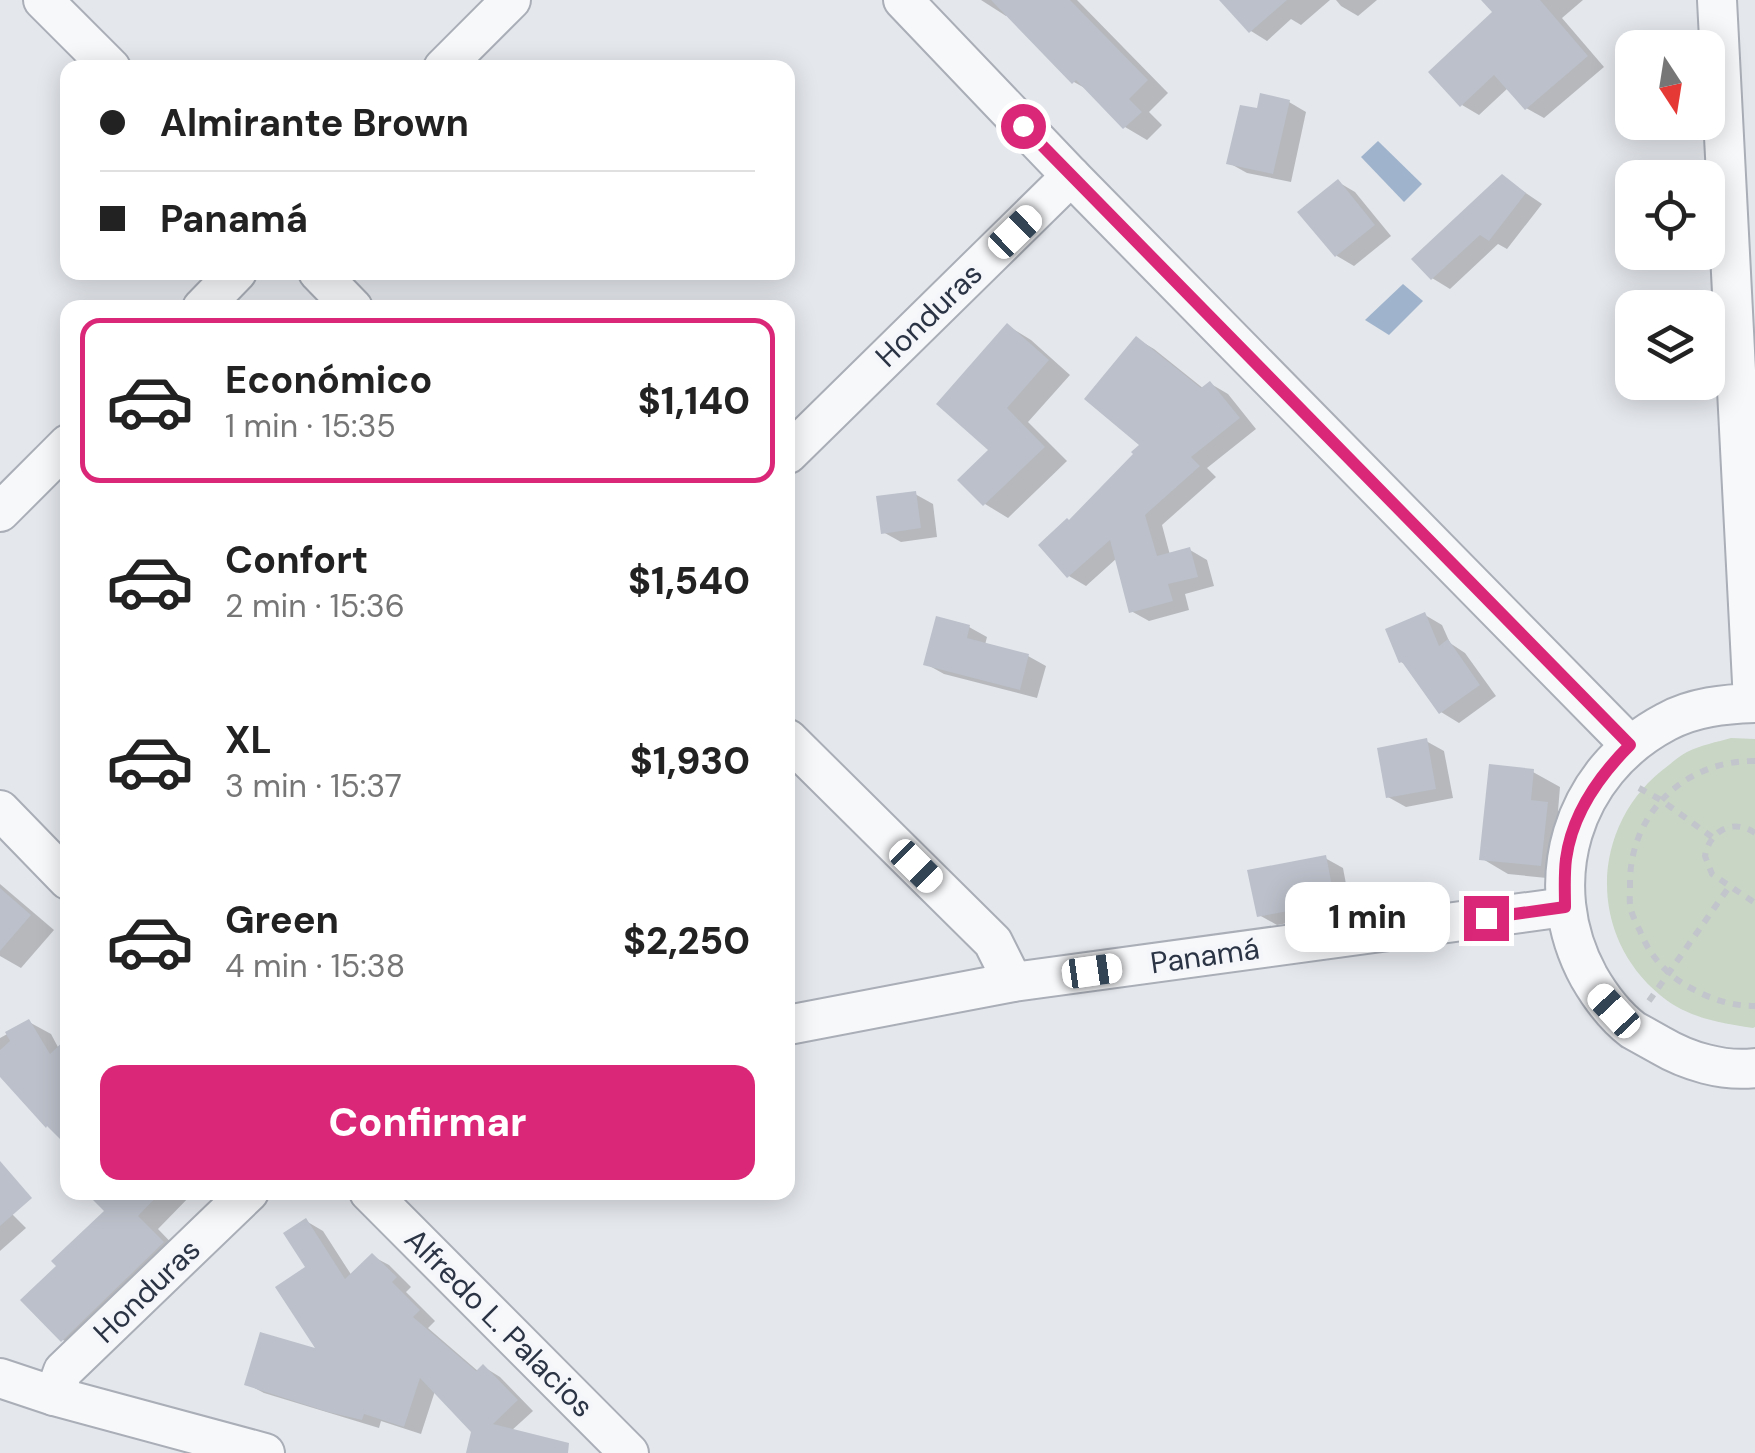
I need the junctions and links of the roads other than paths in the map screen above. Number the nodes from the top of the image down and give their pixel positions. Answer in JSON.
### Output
{"nodes":[{"id":1,"x":43,"y":0,"type":"edge"},
{"id":2,"x":511,"y":0,"type":"edge"},
{"id":3,"x":903,"y":0,"type":"edge"},
{"id":4,"x":1718,"y":0,"type":"edge"},
{"id":5,"x":103,"y":60,"type":"edge"},
{"id":6,"x":451,"y":60,"type":"edge"},
{"id":7,"x":1072,"y":176,"type":"junction"},
{"id":8,"x":229,"y":280,"type":"edge"},
{"id":9,"x":326,"y":280,"type":"edge"},
{"id":10,"x":210,"y":300,"type":"edge"},
{"id":11,"x":345,"y":300,"type":"edge"},
{"id":12,"x":795,"y":447,"type":"edge"},
{"id":13,"x":60,"y":452,"type":"edge"},
{"id":14,"x":0,"y":512,"type":"edge"},
{"id":15,"x":1754,"y":702,"type":"edge"},
{"id":16,"x":795,"y":747,"type":"edge"},
{"id":17,"x":1618,"y":757,"type":"junction"},
{"id":18,"x":0,"y":810,"type":"edge"},
{"id":19,"x":60,"y":872,"type":"edge"},
{"id":20,"x":1565,"y":907,"type":"junction"},
{"id":21,"x":1013,"y":982,"type":"junction"},
{"id":22,"x":795,"y":1024,"type":"edge"},
{"id":23,"x":1755,"y":1068,"type":"edge"},
{"id":24,"x":241,"y":1200,"type":"edge"},
{"id":25,"x":378,"y":1200,"type":"edge"},
{"id":26,"x":0,"y":1378,"type":"edge"},
{"id":27,"x":54,"y":1396,"type":"junction"},
{"id":28,"x":265,"y":1453,"type":"edge"},
{"id":29,"x":630,"y":1453,"type":"edge"}],
"edges":[{"from":1,"to":5,"type":"street"},
{"from":2,"to":6,"type":"street"},
{"from":3,"to":7,"type":"street"},
{"from":4,"to":15,"type":"street"},
{"from":7,"to":12,"type":"street","name":"Honduras"},
{"from":7,"to":17,"type":"street"},
{"from":8,"to":10,"type":"street"},
{"from":9,"to":11,"type":"street"},
{"from":13,"to":14,"type":"street"},
{"from":15,"to":17,"type":"street"},
{"from":16,"to":21,"type":"street"},
{"from":17,"to":20,"type":"street"},
{"from":18,"to":19,"type":"street"},
{"from":20,"to":21,"type":"street","name":"Panamá"},
{"from":20,"to":23,"type":"street"},
{"from":21,"to":22,"type":"street","name":"Panamá"},
{"from":24,"to":27,"type":"street","name":"Honduras"},
{"from":25,"to":29,"type":"street","name":"Alfredo L. Palacios"},
{"from":26,"to":27,"type":"street"},
{"from":27,"to":28,"type":"street"}]}
